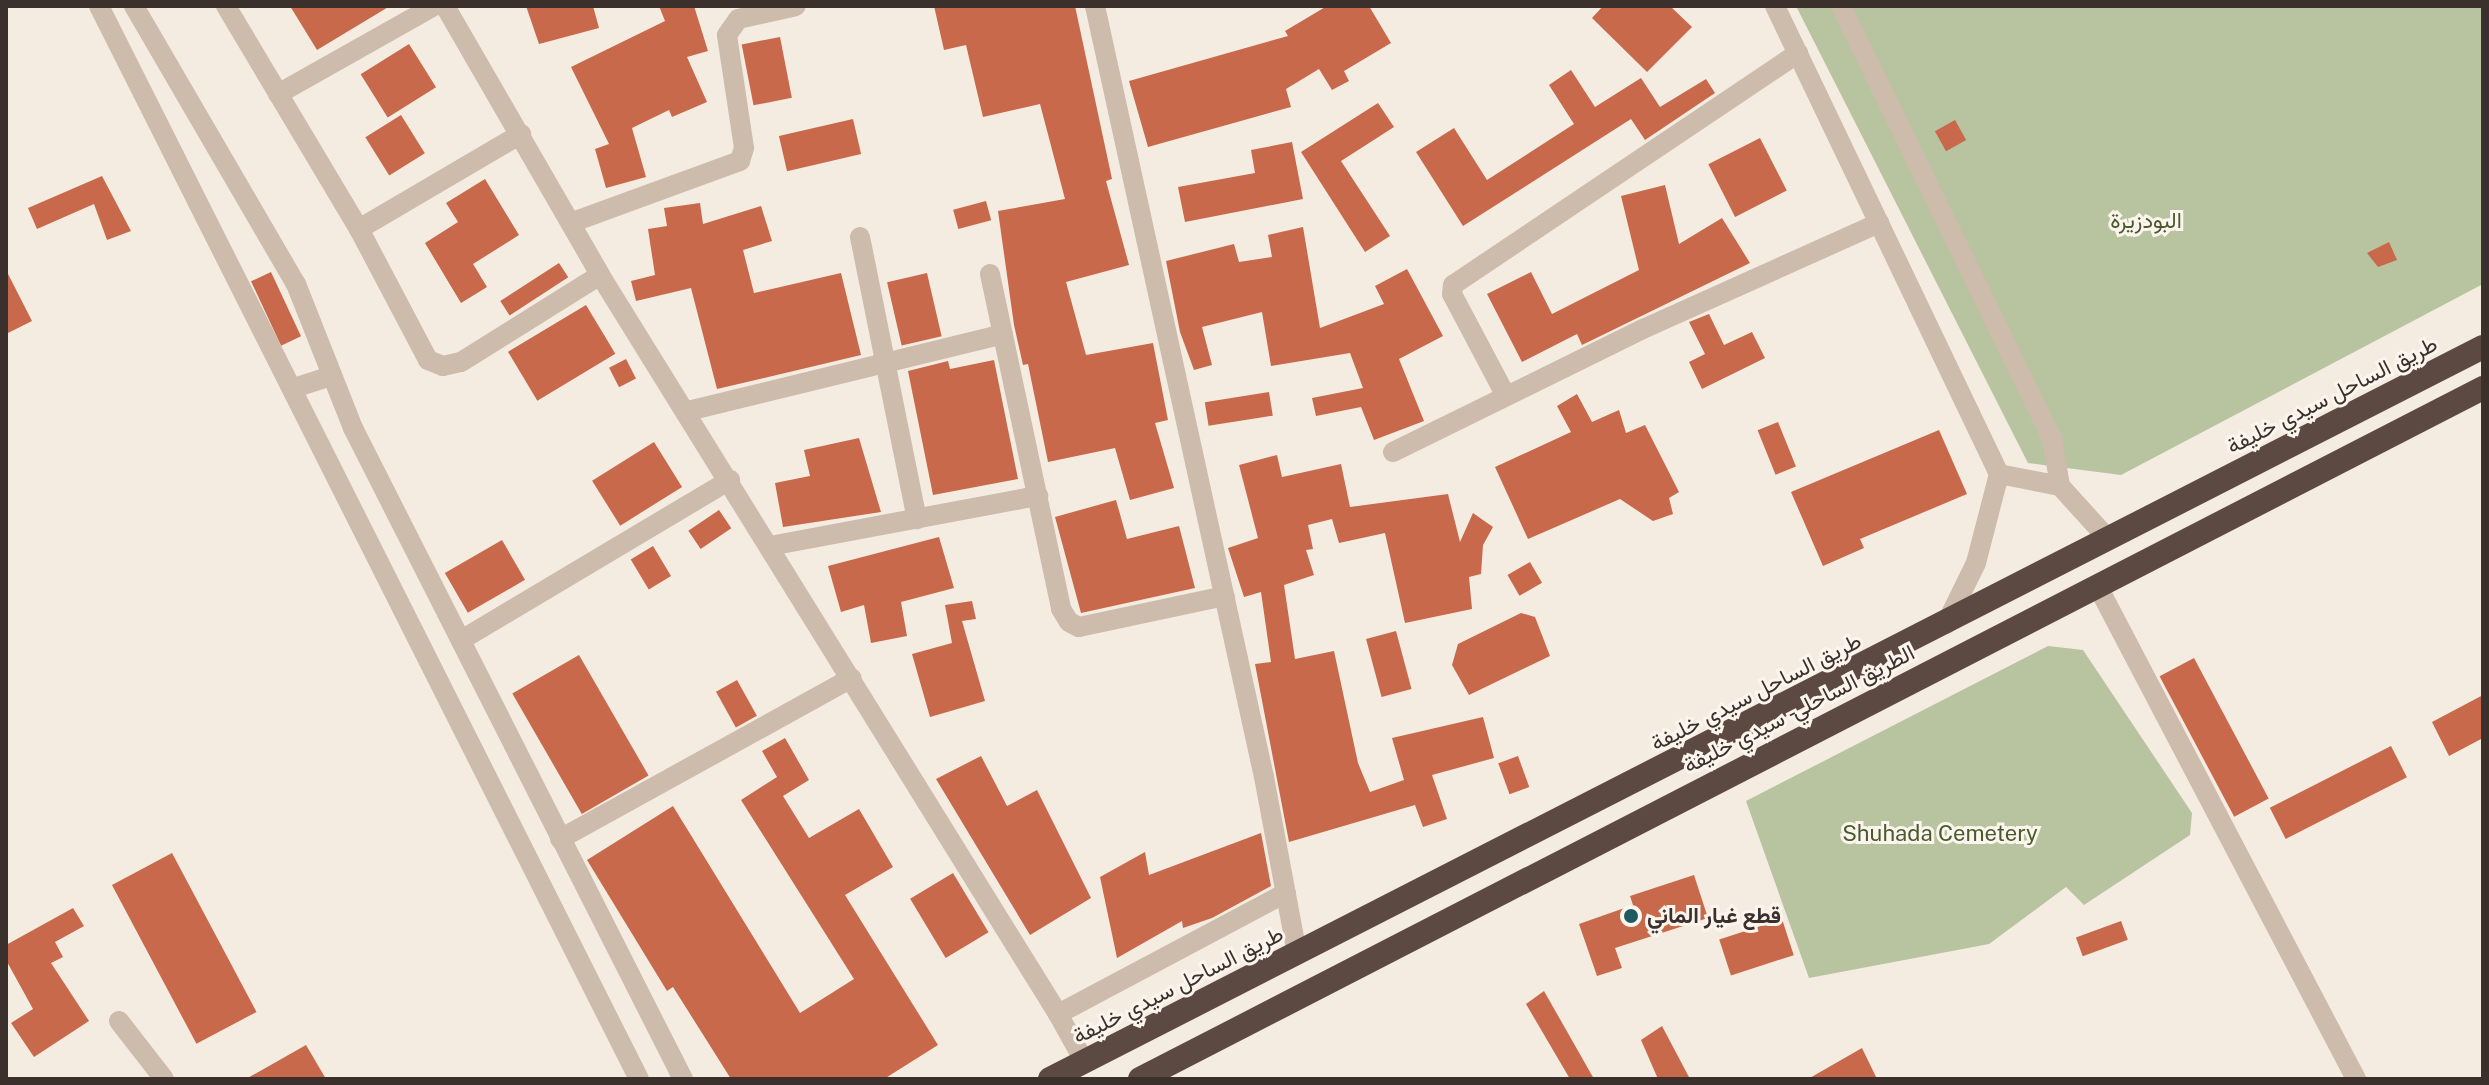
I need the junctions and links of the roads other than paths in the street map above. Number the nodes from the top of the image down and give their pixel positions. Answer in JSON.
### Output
{"nodes":[{"id":1,"x":99,"y":6,"type":"edge"},
{"id":2,"x":134,"y":6,"type":"edge"},
{"id":3,"x":226,"y":6,"type":"edge"},
{"id":4,"x":434,"y":6,"type":"edge"},
{"id":5,"x":445,"y":6,"type":"edge"},
{"id":6,"x":796,"y":6,"type":"edge"},
{"id":7,"x":1095,"y":6,"type":"edge"},
{"id":8,"x":1775,"y":6,"type":"edge"},
{"id":9,"x":1841,"y":6,"type":"edge"},
{"id":10,"x":1798,"y":53,"type":"junction"},
{"id":11,"x":278,"y":94,"type":"junction"},
{"id":12,"x":521,"y":134,"type":"junction"},
{"id":13,"x":218,"y":156,"type":"junction"},
{"id":14,"x":188,"y":175,"type":"junction"},
{"id":15,"x":573,"y":222,"type":"junction"},
{"id":16,"x":1879,"y":223,"type":"junction"},
{"id":17,"x":359,"y":229,"type":"junction"},
{"id":18,"x":860,"y":237,"type":"dead end"},
{"id":19,"x":990,"y":274,"type":"dead end"},
{"id":20,"x":600,"y":275,"type":"junction"},
{"id":21,"x":1003,"y":334,"type":"junction"},
{"id":22,"x":2483,"y":347,"type":"edge"},
{"id":23,"x":887,"y":362,"type":"junction"},
{"id":24,"x":331,"y":376,"type":"junction"},
{"id":25,"x":294,"y":388,"type":"junction"},
{"id":26,"x":2483,"y":388,"type":"edge"},
{"id":27,"x":1506,"y":396,"type":"junction"},
{"id":28,"x":688,"y":411,"type":"junction"},
{"id":29,"x":1393,"y":452,"type":"dead end"},
{"id":30,"x":1999,"y":474,"type":"junction"},
{"id":31,"x":730,"y":480,"type":"junction"},
{"id":32,"x":2060,"y":486,"type":"junction"},
{"id":33,"x":1038,"y":496,"type":"junction"},
{"id":34,"x":917,"y":519,"type":"junction"},
{"id":35,"x":2108,"y":539,"type":"junction"},
{"id":36,"x":770,"y":546,"type":"junction"},
{"id":37,"x":2097,"y":585,"type":"junction"},
{"id":38,"x":1225,"y":596,"type":"junction"},
{"id":39,"x":1946,"y":624,"type":"junction"},
{"id":40,"x":463,"y":639,"type":"junction"},
{"id":41,"x":852,"y":678,"type":"junction"},
{"id":42,"x":560,"y":839,"type":"junction"},
{"id":43,"x":1286,"y":893,"type":"junction"},
{"id":44,"x":1297,"y":954,"type":"junction"},
{"id":45,"x":1058,"y":1014,"type":"junction"},
{"id":46,"x":119,"y":1021,"type":"dead end"},
{"id":47,"x":1084,"y":1061,"type":"junction"},
{"id":48,"x":164,"y":1079,"type":"edge"},
{"id":49,"x":639,"y":1079,"type":"edge"},
{"id":50,"x":683,"y":1079,"type":"edge"},
{"id":51,"x":1050,"y":1079,"type":"edge"},
{"id":52,"x":1140,"y":1079,"type":"edge"},
{"id":53,"x":2356,"y":1079,"type":"edge"}],
"edges":[{"from":1,"to":14,"type":"street"},
{"from":2,"to":13,"type":"street"},
{"from":3,"to":11,"type":"street"},
{"from":4,"to":11,"type":"street"},
{"from":5,"to":12,"type":"street"},
{"from":6,"to":15,"type":"street"},
{"from":7,"to":38,"type":"street"},
{"from":8,"to":10,"type":"street"},
{"from":9,"to":32,"type":"street"},
{"from":10,"to":16,"type":"street"},
{"from":10,"to":27,"type":"street"},
{"from":11,"to":17,"type":"street"},
{"from":12,"to":15,"type":"street"},
{"from":12,"to":17,"type":"street"},
{"from":13,"to":14,"type":"street"},
{"from":13,"to":24,"type":"street"},
{"from":14,"to":25,"type":"street"},
{"from":15,"to":20,"type":"street"},
{"from":16,"to":27,"type":"street"},
{"from":16,"to":30,"type":"street"},
{"from":17,"to":20,"type":"street"},
{"from":18,"to":23,"type":"street"},
{"from":19,"to":21,"type":"street"},
{"from":20,"to":28,"type":"street"},
{"from":21,"to":23,"type":"street"},
{"from":21,"to":33,"type":"street"},
{"from":22,"to":35,"type":"highway","name":"طريق الساحل سيدي خليفة"},
{"from":23,"to":28,"type":"street"},
{"from":23,"to":34,"type":"street"},
{"from":24,"to":25,"type":"street"},
{"from":24,"to":40,"type":"street"},
{"from":25,"to":49,"type":"street"},
{"from":26,"to":37,"type":"highway","name":"الطريق الساحلي- سيدي خليفة"},
{"from":27,"to":29,"type":"street"},
{"from":28,"to":31,"type":"street"},
{"from":30,"to":32,"type":"street"},
{"from":30,"to":39,"type":"street"},
{"from":31,"to":36,"type":"street"},
{"from":31,"to":40,"type":"street"},
{"from":32,"to":35,"type":"street"},
{"from":33,"to":34,"type":"street"},
{"from":33,"to":38,"type":"street"},
{"from":34,"to":36,"type":"street"},
{"from":35,"to":39,"type":"highway","name":"طريق الساحل سيدي خليفة"},
{"from":36,"to":41,"type":"street"},
{"from":37,"to":52,"type":"highway","name":"الطريق الساحلي- سيدي خليفة"},
{"from":37,"to":53,"type":"street"},
{"from":38,"to":43,"type":"street"},
{"from":39,"to":44,"type":"highway","name":"طريق الساحل سيدي خليفة"},
{"from":40,"to":42,"type":"street"},
{"from":41,"to":42,"type":"street"},
{"from":41,"to":45,"type":"street"},
{"from":42,"to":50,"type":"street"},
{"from":43,"to":44,"type":"street"},
{"from":43,"to":45,"type":"street"},
{"from":44,"to":47,"type":"highway","name":"طريق الساحل سيدي خليفة"},
{"from":45,"to":47,"type":"street"},
{"from":46,"to":48,"type":"street"},
{"from":47,"to":51,"type":"highway","name":"طريق الساحل سيدي خليفة"}]}
